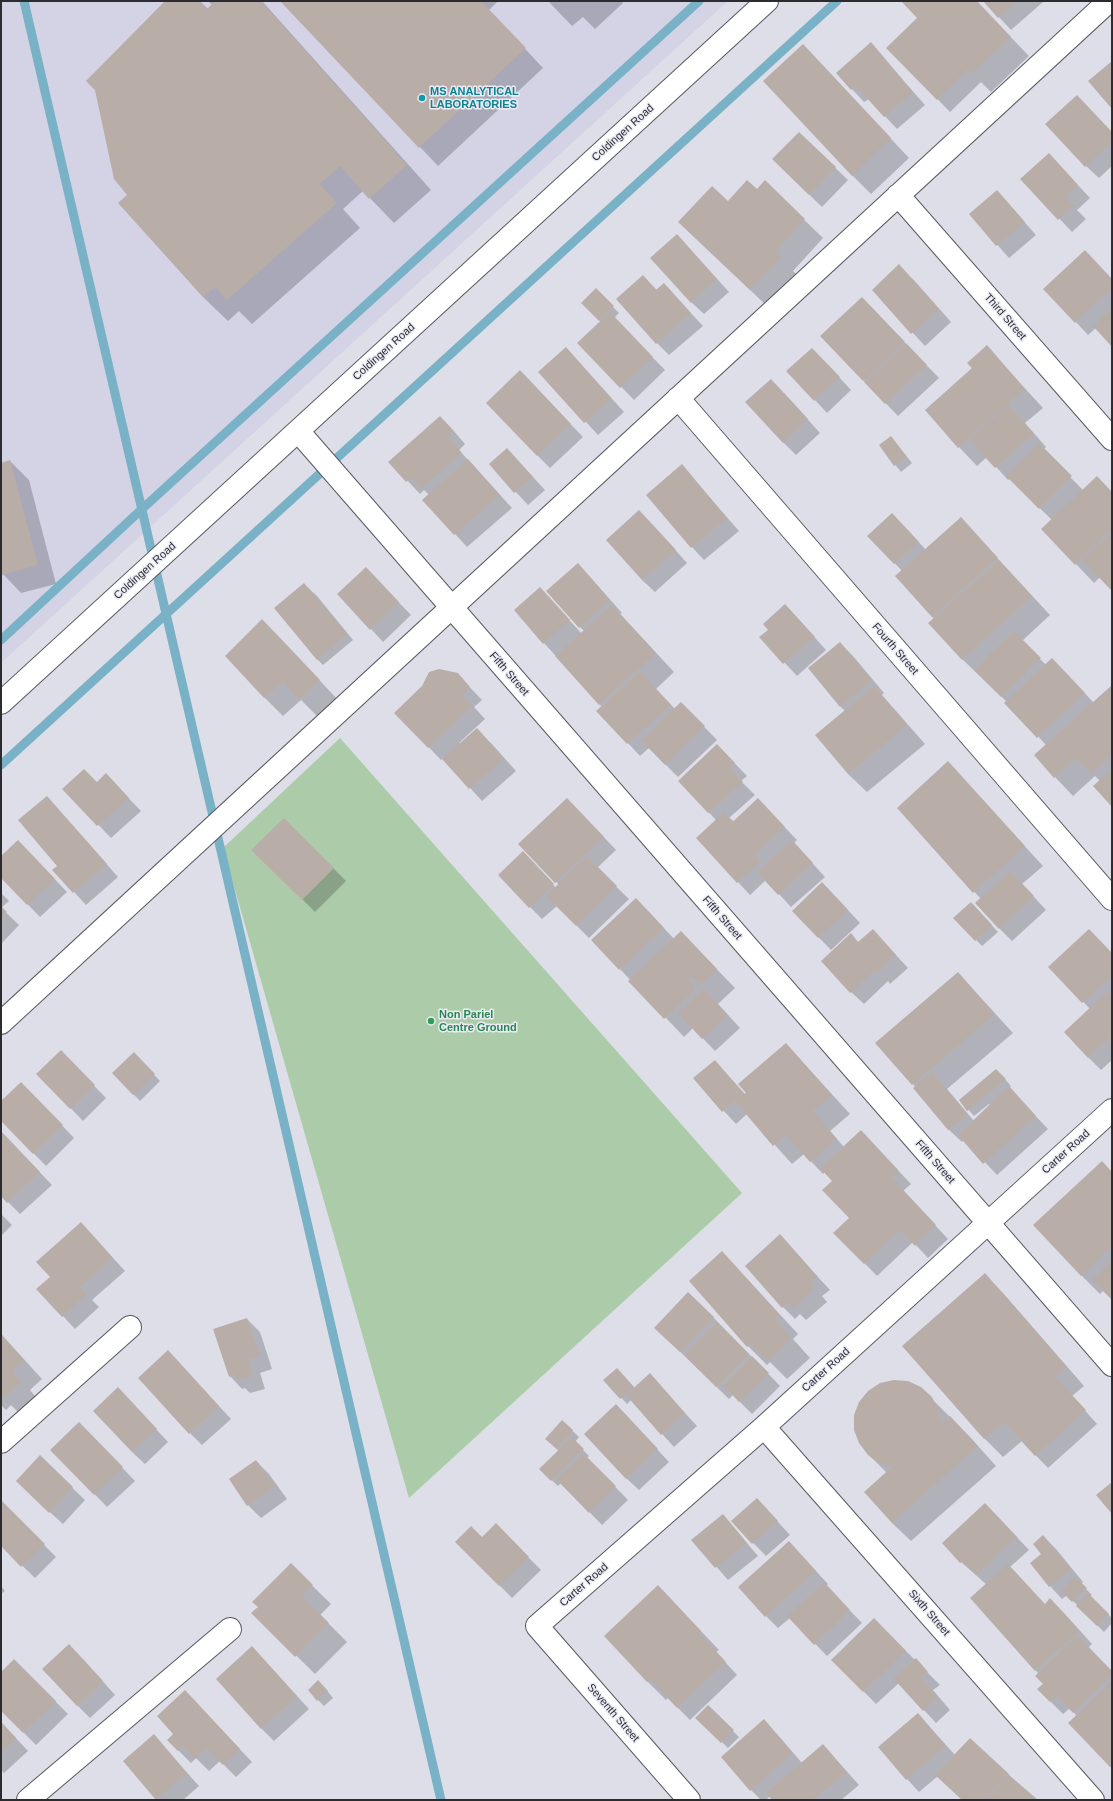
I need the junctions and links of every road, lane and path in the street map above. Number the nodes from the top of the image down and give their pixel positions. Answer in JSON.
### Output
{"nodes":[{"id":1,"x":766,"y":1,"type":"edge"},
{"id":2,"x":1109,"y":1,"type":"edge"},
{"id":3,"x":898,"y":195,"type":"junction"},
{"id":4,"x":678,"y":398,"type":"junction"},
{"id":5,"x":298,"y":431,"type":"junction"},
{"id":6,"x":1112,"y":439,"type":"edge"},
{"id":7,"x":451,"y":608,"type":"junction"},
{"id":8,"x":1,"y":703,"type":"edge"},
{"id":9,"x":1112,"y":899,"type":"edge"},
{"id":10,"x":1,"y":1023,"type":"edge"},
{"id":11,"x":1112,"y":1110,"type":"edge"},
{"id":12,"x":988,"y":1223,"type":"junction"},
{"id":13,"x":130,"y":1327,"type":"dead end"},
{"id":14,"x":1112,"y":1365,"type":"edge"},
{"id":15,"x":764,"y":1427,"type":"junction"},
{"id":16,"x":1,"y":1442,"type":"edge"},
{"id":17,"x":536,"y":1626,"type":"joint"},
{"id":18,"x":230,"y":1629,"type":"dead end"},
{"id":19,"x":28,"y":1800,"type":"edge"},
{"id":20,"x":689,"y":1800,"type":"edge"},
{"id":21,"x":1093,"y":1800,"type":"edge"}],
"edges":[{"from":1,"to":5,"type":"street","name":"Coldingen Road"},
{"from":2,"to":3,"type":"street"},
{"from":3,"to":4,"type":"street"},
{"from":3,"to":6,"type":"street","name":"Third Street"},
{"from":4,"to":7,"type":"street"},
{"from":4,"to":9,"type":"street","name":"Fourth Street"},
{"from":5,"to":7,"type":"street","name":"Fifth Street"},
{"from":5,"to":8,"type":"street","name":"Coldingen Road"},
{"from":7,"to":10,"type":"street"},
{"from":7,"to":12,"type":"street","name":"Fifth Street"},
{"from":11,"to":12,"type":"street","name":"Carter Road"},
{"from":12,"to":14,"type":"street","name":"Fifth Street"},
{"from":12,"to":15,"type":"street","name":"Carter Road"},
{"from":13,"to":16,"type":"street"},
{"from":15,"to":17,"type":"street","name":"Carter Road"},
{"from":15,"to":21,"type":"street","name":"Sixth Street"},
{"from":17,"to":20,"type":"street","name":"Seventh Street"},
{"from":18,"to":19,"type":"street"}]}
